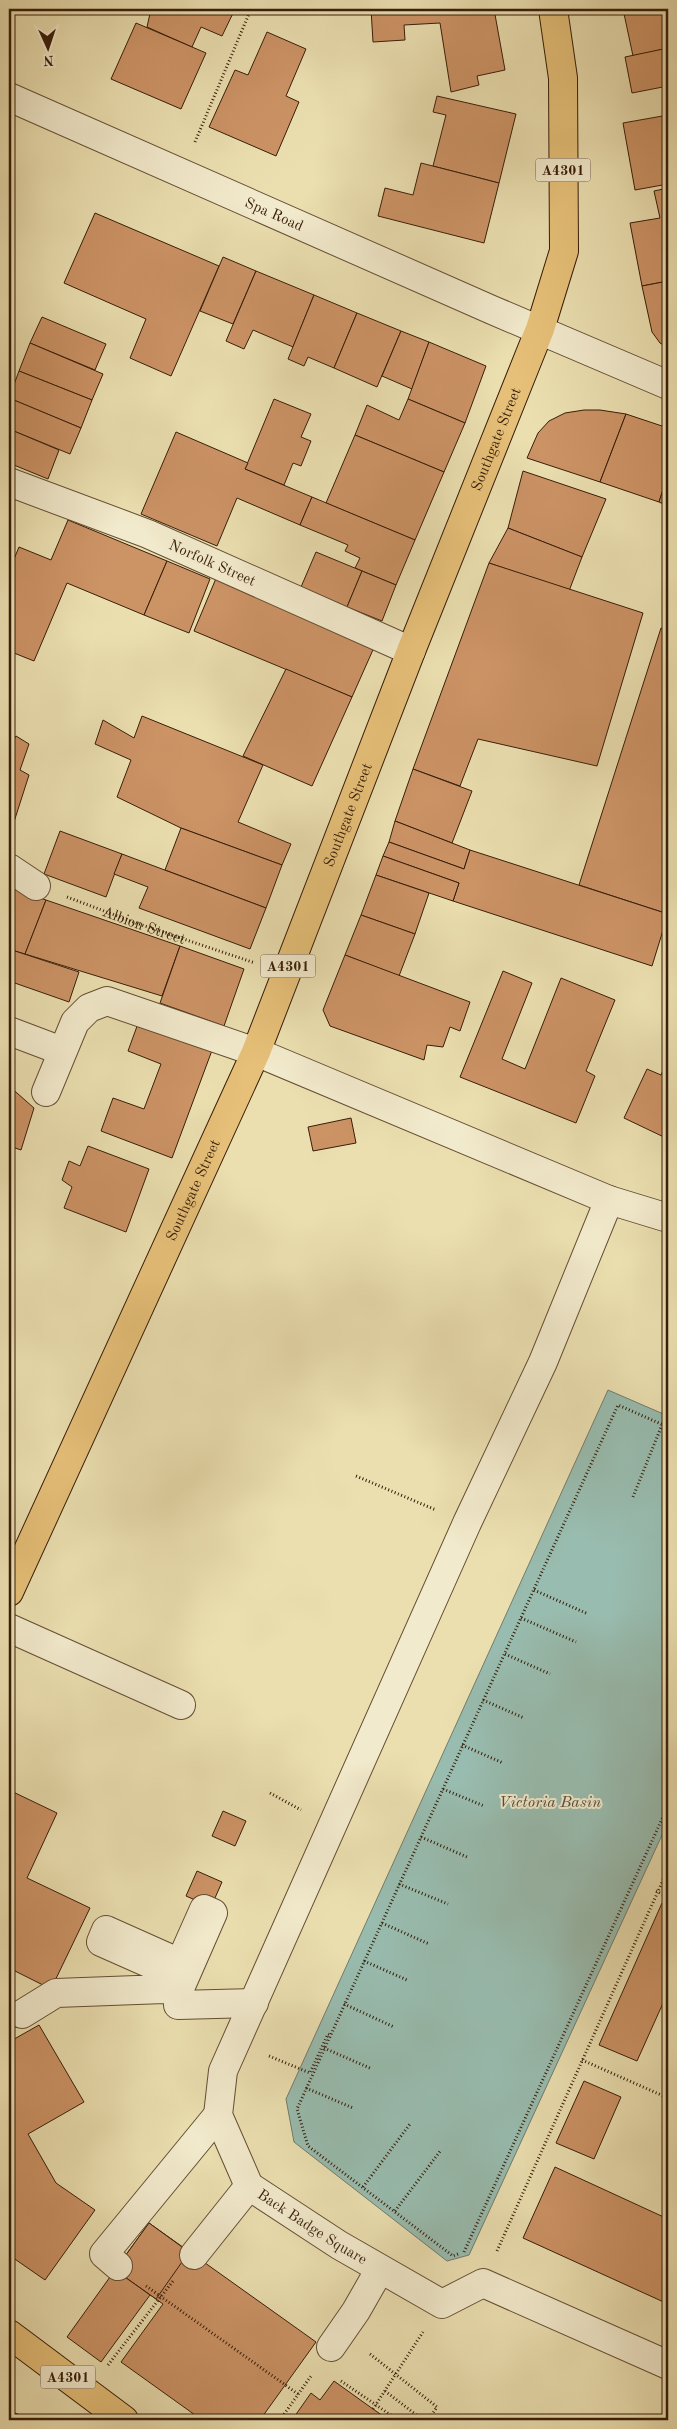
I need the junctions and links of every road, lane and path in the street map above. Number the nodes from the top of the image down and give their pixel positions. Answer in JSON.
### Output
{"nodes":[{"id":1,"x":251,"y":9,"type":"edge"},
{"id":2,"x":552,"y":9,"type":"edge"},
{"id":3,"x":9,"y":97,"type":"edge"},
{"id":4,"x":182,"y":172,"type":"junction"},
{"id":5,"x":540,"y":330,"type":"junction"},
{"id":6,"x":668,"y":385,"type":"edge"},
{"id":7,"x":9,"y":482,"type":"edge"},
{"id":8,"x":411,"y":651,"type":"junction"},
{"id":9,"x":9,"y":868,"type":"edge"},
{"id":10,"x":36,"y":886,"type":"joint"},
{"id":11,"x":286,"y":973,"type":"junction"},
{"id":12,"x":9,"y":1032,"type":"edge"},
{"id":13,"x":62,"y":1051,"type":"junction"},
{"id":14,"x":256,"y":1052,"type":"junction"},
{"id":15,"x":46,"y":1092,"type":"dead end"},
{"id":16,"x":609,"y":1200,"type":"junction"},
{"id":17,"x":668,"y":1218,"type":"edge"},
{"id":18,"x":662,"y":1425,"type":"junction"},
{"id":19,"x":668,"y":1427,"type":"edge"},
{"id":20,"x":356,"y":1476,"type":"dead end"},
{"id":21,"x":633,"y":1496,"type":"dead end"},
{"id":22,"x":467,"y":1523,"type":"junction"},
{"id":23,"x":534,"y":1590,"type":"junction"},
{"id":24,"x":9,"y":1592,"type":"edge"},
{"id":25,"x":588,"y":1614,"type":"dead end"},
{"id":26,"x":521,"y":1618,"type":"junction"},
{"id":27,"x":9,"y":1628,"type":"edge"},
{"id":28,"x":576,"y":1642,"type":"dead end"},
{"id":29,"x":505,"y":1654,"type":"junction"},
{"id":30,"x":550,"y":1674,"type":"dead end"},
{"id":31,"x":483,"y":1700,"type":"junction"},
{"id":32,"x":181,"y":1705,"type":"dead end"},
{"id":33,"x":524,"y":1718,"type":"dead end"},
{"id":34,"x":462,"y":1745,"type":"junction"},
{"id":35,"x":503,"y":1763,"type":"dead end"},
{"id":36,"x":443,"y":1789,"type":"junction"},
{"id":37,"x":270,"y":1793,"type":"dead end"},
{"id":38,"x":277,"y":1797,"type":"dead end"},
{"id":39,"x":484,"y":1806,"type":"dead end"},
{"id":40,"x":668,"y":1806,"type":"edge"},
{"id":41,"x":421,"y":1837,"type":"junction"},
{"id":42,"x":468,"y":1857,"type":"dead end"},
{"id":43,"x":668,"y":1868,"type":"edge"},
{"id":44,"x":399,"y":1884,"type":"junction"},
{"id":45,"x":656,"y":1892,"type":"junction"},
{"id":46,"x":668,"y":1897,"type":"edge"},
{"id":47,"x":448,"y":1904,"type":"dead end"},
{"id":48,"x":382,"y":1923,"type":"junction"},
{"id":49,"x":429,"y":1944,"type":"dead end"},
{"id":50,"x":364,"y":1961,"type":"junction"},
{"id":51,"x":407,"y":1980,"type":"dead end"},
{"id":52,"x":254,"y":2003,"type":"junction"},
{"id":53,"x":344,"y":2004,"type":"junction"},
{"id":54,"x":25,"y":2014,"type":"edge"},
{"id":55,"x":394,"y":2027,"type":"dead end"},
{"id":56,"x":330,"y":2036,"type":"junction"},
{"id":57,"x":237,"y":2042,"type":"junction"},
{"id":58,"x":324,"y":2048,"type":"junction"},
{"id":59,"x":582,"y":2060,"type":"junction"},
{"id":60,"x":372,"y":2069,"type":"dead end"},
{"id":61,"x":306,"y":2088,"type":"junction"},
{"id":62,"x":668,"y":2098,"type":"edge"},
{"id":63,"x":353,"y":2108,"type":"dead end"},
{"id":64,"x":218,"y":2115,"type":"junction"},
{"id":65,"x":410,"y":2124,"type":"dead end"},
{"id":66,"x":441,"y":2150,"type":"dead end"},
{"id":67,"x":249,"y":2186,"type":"junction"},
{"id":68,"x":363,"y":2187,"type":"junction"},
{"id":69,"x":395,"y":2211,"type":"junction"},
{"id":70,"x":194,"y":2255,"type":"dead end"},
{"id":71,"x":118,"y":2266,"type":"dead end"},
{"id":72,"x":380,"y":2269,"type":"junction"},
{"id":73,"x":483,"y":2283,"type":"junction"},
{"id":74,"x":9,"y":2335,"type":"edge"},
{"id":75,"x":336,"y":2340,"type":"joint"},
{"id":76,"x":405,"y":2359,"type":"dead end"},
{"id":77,"x":112,"y":2360,"type":"dead end"},
{"id":78,"x":668,"y":2365,"type":"edge"},
{"id":79,"x":396,"y":2374,"type":"junction"},
{"id":80,"x":335,"y":2376,"type":"dead end"},
{"id":81,"x":306,"y":2384,"type":"dead end"},
{"id":82,"x":385,"y":2391,"type":"junction"},
{"id":83,"x":298,"y":2394,"type":"junction"},
{"id":84,"x":376,"y":2405,"type":"junction"},
{"id":85,"x":373,"y":2409,"type":"dead end"},
{"id":86,"x":124,"y":2420,"type":"edge"},
{"id":87,"x":280,"y":2420,"type":"edge"},
{"id":88,"x":398,"y":2420,"type":"edge"},
{"id":89,"x":423,"y":2420,"type":"edge"},
{"id":90,"x":428,"y":2420,"type":"edge"}],
"edges":[{"from":1,"to":4,"type":"path"},
{"from":2,"to":5,"type":"main road","name":"Southgate Street","number":"A4301"},
{"from":3,"to":4,"type":"street","name":"Spa Road"},
{"from":4,"to":5,"type":"street","name":"Spa Road"},
{"from":5,"to":6,"type":"street","name":"Spa Road"},
{"from":5,"to":8,"type":"main road","name":"Southgate Street","number":"A4301"},
{"from":7,"to":8,"type":"street","name":"Norfolk Street"},
{"from":8,"to":11,"type":"main road","name":"Southgate Street","number":"A4301"},
{"from":9,"to":10,"type":"street"},
{"from":10,"to":11,"type":"path","name":"Albion Street"},
{"from":11,"to":14,"type":"main road","name":"Southgate Street","number":"A4301"},
{"from":12,"to":13,"type":"street"},
{"from":13,"to":14,"type":"street"},
{"from":13,"to":15,"type":"street"},
{"from":14,"to":16,"type":"street"},
{"from":14,"to":24,"type":"main road","name":"Southgate Street","number":"A4301"},
{"from":16,"to":17,"type":"street"},
{"from":16,"to":22,"type":"street"},
{"from":18,"to":19,"type":"path"},
{"from":18,"to":21,"type":"path"},
{"from":18,"to":23,"type":"path"},
{"from":20,"to":22,"type":"path"},
{"from":22,"to":52,"type":"street"},
{"from":23,"to":25,"type":"path"},
{"from":23,"to":26,"type":"path"},
{"from":26,"to":28,"type":"path"},
{"from":26,"to":29,"type":"path"},
{"from":27,"to":32,"type":"street"},
{"from":29,"to":30,"type":"path"},
{"from":29,"to":31,"type":"path"},
{"from":31,"to":33,"type":"path"},
{"from":31,"to":34,"type":"path"},
{"from":34,"to":35,"type":"path"},
{"from":34,"to":36,"type":"path"},
{"from":36,"to":39,"type":"path"},
{"from":36,"to":41,"type":"path"},
{"from":37,"to":38,"type":"path"},
{"from":40,"to":69,"type":"path"},
{"from":41,"to":42,"type":"path"},
{"from":41,"to":44,"type":"path"},
{"from":43,"to":45,"type":"path"},
{"from":44,"to":47,"type":"path"},
{"from":44,"to":48,"type":"path"},
{"from":45,"to":46,"type":"path"},
{"from":45,"to":59,"type":"path"},
{"from":48,"to":49,"type":"path"},
{"from":48,"to":50,"type":"path"},
{"from":50,"to":51,"type":"path"},
{"from":50,"to":53,"type":"path"},
{"from":52,"to":54,"type":"street"},
{"from":52,"to":57,"type":"street"},
{"from":53,"to":55,"type":"path"},
{"from":53,"to":56,"type":"path"},
{"from":56,"to":57,"type":"path"},
{"from":56,"to":58,"type":"path"},
{"from":57,"to":64,"type":"street"},
{"from":58,"to":60,"type":"path"},
{"from":58,"to":61,"type":"path"},
{"from":59,"to":62,"type":"path"},
{"from":59,"to":73,"type":"path"},
{"from":61,"to":63,"type":"path"},
{"from":61,"to":68,"type":"path"},
{"from":64,"to":67,"type":"street","name":"Back Badge Square"},
{"from":64,"to":71,"type":"street"},
{"from":65,"to":68,"type":"path"},
{"from":66,"to":69,"type":"path"},
{"from":67,"to":70,"type":"street"},
{"from":67,"to":72,"type":"street","name":"Back Badge Square"},
{"from":68,"to":69,"type":"path"},
{"from":72,"to":73,"type":"street","name":"Back Badge Square"},
{"from":72,"to":75,"type":"street"},
{"from":73,"to":78,"type":"street"},
{"from":74,"to":86,"type":"main road","number":"A4301"},
{"from":75,"to":79,"type":"path"},
{"from":76,"to":79,"type":"path"},
{"from":77,"to":83,"type":"path"},
{"from":79,"to":82,"type":"path"},
{"from":79,"to":90,"type":"path"},
{"from":80,"to":84,"type":"path"},
{"from":81,"to":83,"type":"path"},
{"from":82,"to":84,"type":"path"},
{"from":82,"to":89,"type":"path"},
{"from":83,"to":87,"type":"path"},
{"from":84,"to":85,"type":"path"},
{"from":84,"to":88,"type":"path"}]}
